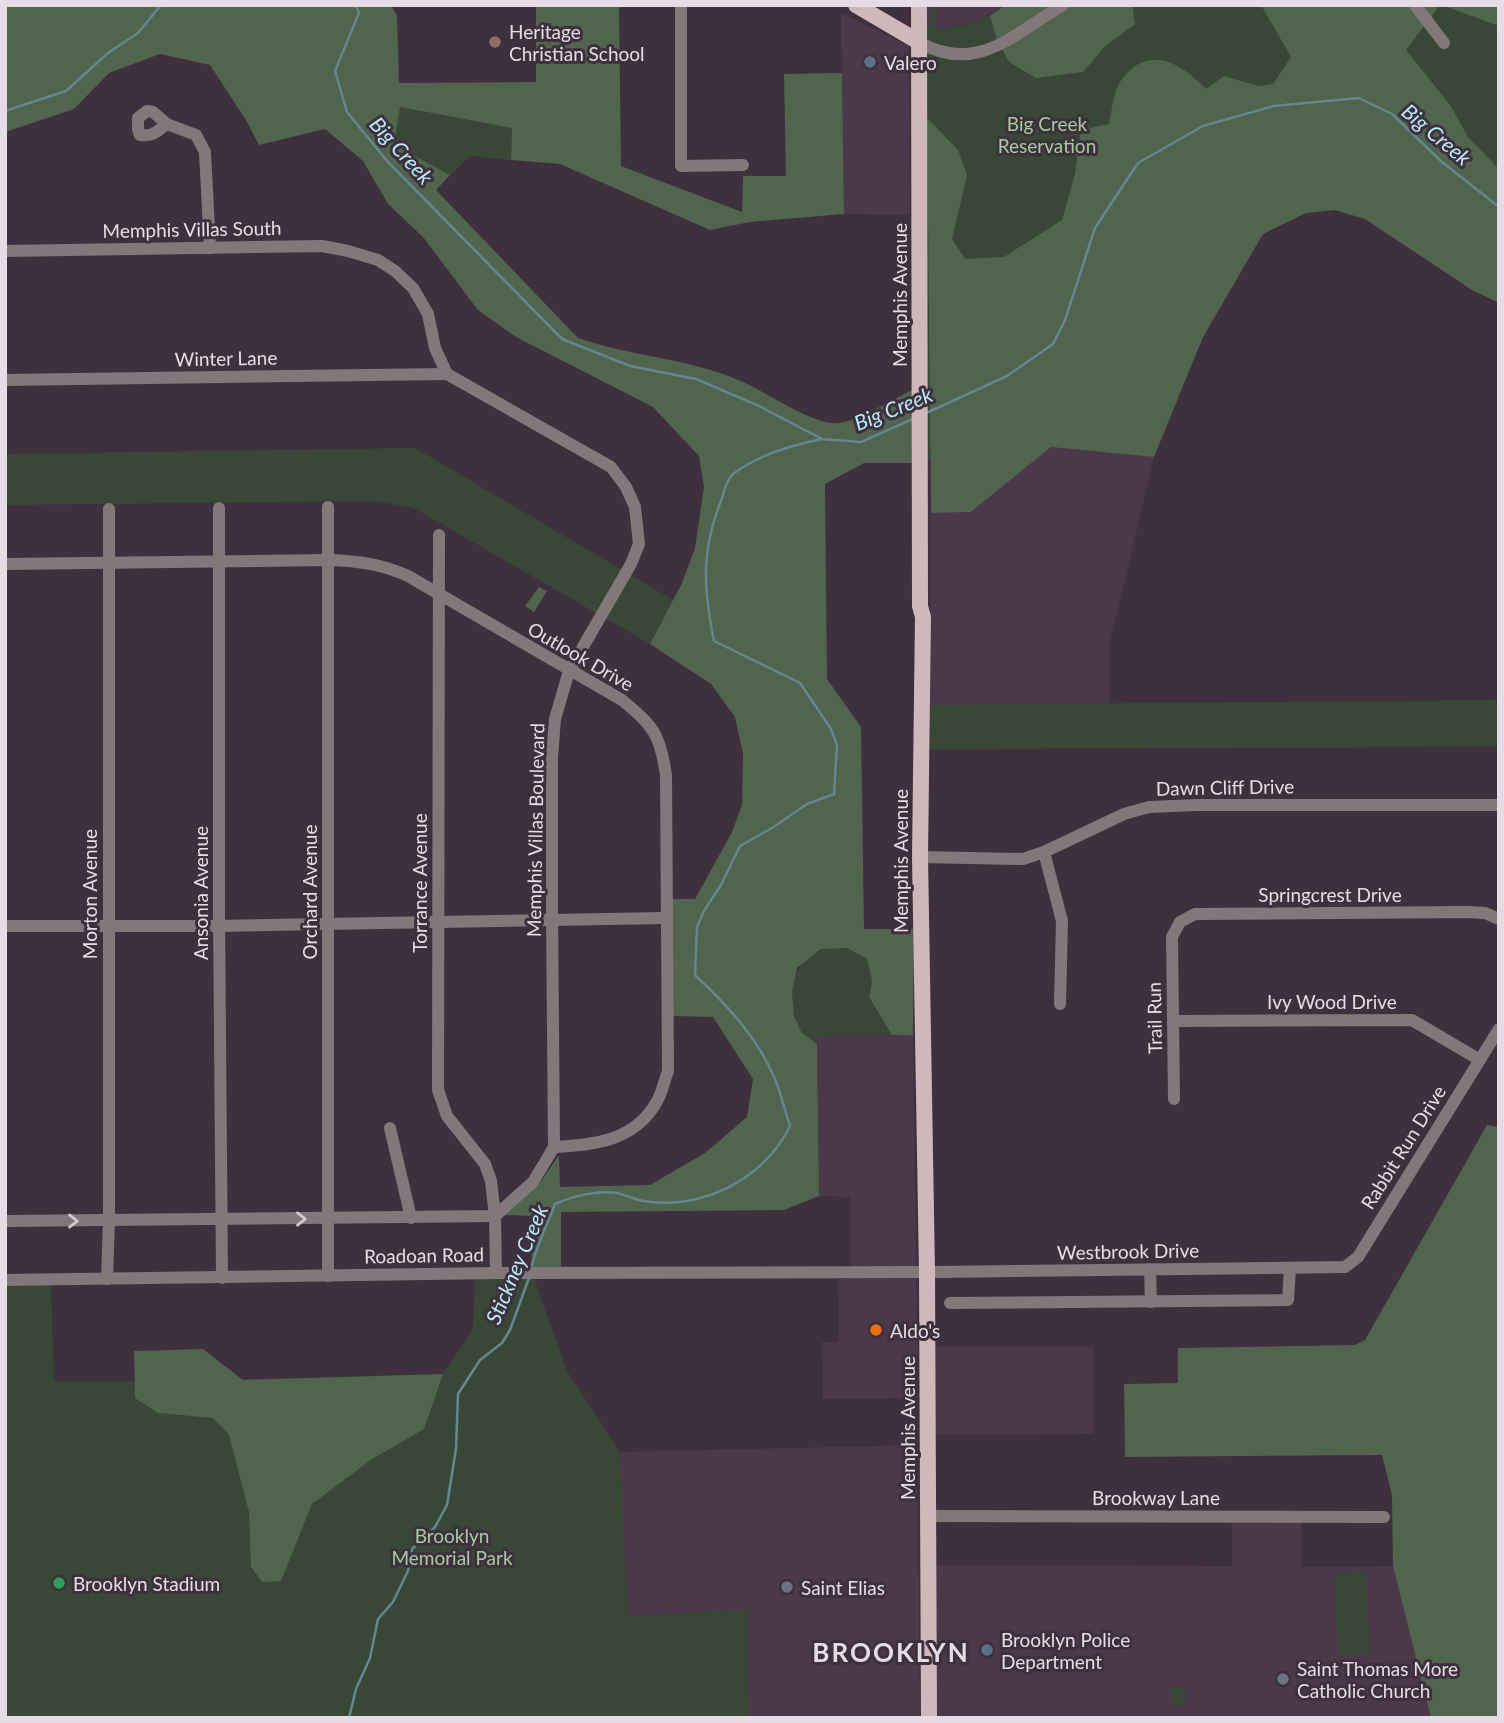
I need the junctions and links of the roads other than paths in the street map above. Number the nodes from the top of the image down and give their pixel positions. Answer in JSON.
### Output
{"nodes":[{"id":1,"x":681,"y":5,"type":"edge"},
{"id":2,"x":856,"y":5,"type":"edge"},
{"id":3,"x":919,"y":5,"type":"edge"},
{"id":4,"x":1063,"y":5,"type":"edge"},
{"id":5,"x":1415,"y":5,"type":"edge"},
{"id":6,"x":919,"y":42,"type":"junction"},
{"id":7,"x":1444,"y":43,"type":"dead end"},
{"id":8,"x":167,"y":124,"type":"dead end"},
{"id":9,"x":743,"y":165,"type":"dead end"},
{"id":10,"x":210,"y":248,"type":"junction"},
{"id":11,"x":5,"y":251,"type":"edge"},
{"id":12,"x":447,"y":374,"type":"junction"},
{"id":13,"x":5,"y":380,"type":"edge"},
{"id":14,"x":328,"y":507,"type":"dead end"},
{"id":15,"x":219,"y":508,"type":"dead end"},
{"id":16,"x":109,"y":509,"type":"dead end"},
{"id":17,"x":439,"y":535,"type":"dead end"},
{"id":18,"x":330,"y":560,"type":"junction"},
{"id":19,"x":219,"y":562,"type":"junction"},
{"id":20,"x":108,"y":563,"type":"junction"},
{"id":21,"x":5,"y":564,"type":"edge"},
{"id":22,"x":438,"y":594,"type":"junction"},
{"id":23,"x":569,"y":671,"type":"junction"},
{"id":24,"x":1499,"y":805,"type":"edge"},
{"id":25,"x":1044,"y":852,"type":"junction"},
{"id":26,"x":920,"y":858,"type":"junction"},
{"id":27,"x":665,"y":918,"type":"junction"},
{"id":28,"x":1499,"y":919,"type":"edge"},
{"id":29,"x":552,"y":920,"type":"junction"},
{"id":30,"x":439,"y":922,"type":"junction"},
{"id":31,"x":329,"y":924,"type":"junction"},
{"id":32,"x":5,"y":926,"type":"edge"},
{"id":33,"x":109,"y":926,"type":"junction"},
{"id":34,"x":219,"y":926,"type":"junction"},
{"id":35,"x":1172,"y":937,"type":"joint"},
{"id":36,"x":1060,"y":1004,"type":"dead end"},
{"id":37,"x":1174,"y":1021,"type":"junction"},
{"id":38,"x":1499,"y":1030,"type":"edge"},
{"id":39,"x":1479,"y":1060,"type":"junction"},
{"id":40,"x":1174,"y":1098,"type":"dead end"},
{"id":41,"x":390,"y":1128,"type":"dead end"},
{"id":42,"x":554,"y":1147,"type":"junction"},
{"id":43,"x":495,"y":1216,"type":"junction"},
{"id":44,"x":411,"y":1218,"type":"junction"},
{"id":45,"x":220,"y":1219,"type":"junction"},
{"id":46,"x":327,"y":1219,"type":"junction"},
{"id":47,"x":5,"y":1221,"type":"edge"},
{"id":48,"x":109,"y":1221,"type":"junction"},
{"id":49,"x":1290,"y":1268,"type":"junction"},
{"id":50,"x":1329,"y":1268,"type":"joint"},
{"id":51,"x":1150,"y":1269,"type":"junction"},
{"id":52,"x":927,"y":1272,"type":"junction"},
{"id":53,"x":503,"y":1273,"type":"junction"},
{"id":54,"x":328,"y":1276,"type":"junction"},
{"id":55,"x":222,"y":1278,"type":"junction"},
{"id":56,"x":107,"y":1279,"type":"junction"},
{"id":57,"x":5,"y":1280,"type":"edge"},
{"id":58,"x":1151,"y":1302,"type":"junction"},
{"id":59,"x":950,"y":1303,"type":"dead end"},
{"id":60,"x":928,"y":1516,"type":"junction"},
{"id":61,"x":1384,"y":1517,"type":"dead end"},
{"id":62,"x":929,"y":1718,"type":"edge"}],
"edges":[{"from":1,"to":9,"type":"street"},
{"from":2,"to":6,"type":"main road"},
{"from":3,"to":6,"type":"main road","name":"Memphis Avenue"},
{"from":4,"to":6,"type":"street"},
{"from":5,"to":7,"type":"street"},
{"from":6,"to":26,"type":"main road","name":"Memphis Avenue"},
{"from":8,"to":10,"type":"street"},
{"from":10,"to":11,"type":"street","name":"Memphis Villas South"},
{"from":10,"to":12,"type":"street","name":"Memphis Villas South"},
{"from":12,"to":13,"type":"street","name":"Winter Lane"},
{"from":12,"to":23,"type":"street","name":"Memphis Villas Boulevard"},
{"from":14,"to":18,"type":"street","name":"Orchard Avenue"},
{"from":15,"to":19,"type":"street","name":"Ansonia Avenue"},
{"from":16,"to":20,"type":"street","name":"Morton Avenue"},
{"from":17,"to":22,"type":"street","name":"Torrance Avenue"},
{"from":18,"to":19,"type":"street","name":"Outlook Drive"},
{"from":18,"to":22,"type":"street","name":"Outlook Drive"},
{"from":18,"to":31,"type":"street","name":"Orchard Avenue"},
{"from":19,"to":20,"type":"street","name":"Outlook Drive"},
{"from":19,"to":34,"type":"street","name":"Ansonia Avenue"},
{"from":20,"to":21,"type":"street","name":"Outlook Drive"},
{"from":20,"to":33,"type":"street","name":"Morton Avenue"},
{"from":22,"to":23,"type":"street","name":"Outlook Drive"},
{"from":22,"to":30,"type":"street","name":"Torrance Avenue"},
{"from":23,"to":27,"type":"street","name":"Outlook Drive"},
{"from":23,"to":29,"type":"street","name":"Memphis Villas Boulevard"},
{"from":24,"to":25,"type":"street","name":"Dawn Cliff Drive"},
{"from":25,"to":26,"type":"street","name":"Dawn Cliff Drive"},
{"from":25,"to":36,"type":"street"},
{"from":26,"to":52,"type":"main road","name":"Memphis Avenue"},
{"from":27,"to":29,"type":"street"},
{"from":27,"to":42,"type":"street","name":"Outlook Drive"},
{"from":28,"to":35,"type":"street","name":"Springcrest Drive"},
{"from":29,"to":30,"type":"street"},
{"from":29,"to":42,"type":"street","name":"Memphis Villas Boulevard"},
{"from":30,"to":31,"type":"street"},
{"from":30,"to":43,"type":"street","name":"Torrance Avenue"},
{"from":31,"to":34,"type":"street"},
{"from":31,"to":46,"type":"street","name":"Orchard Avenue"},
{"from":32,"to":33,"type":"street"},
{"from":33,"to":34,"type":"street"},
{"from":33,"to":48,"type":"street","name":"Morton Avenue"},
{"from":34,"to":45,"type":"street","name":"Ansonia Avenue"},
{"from":35,"to":37,"type":"street","name":"Trail Run"},
{"from":37,"to":39,"type":"street","name":"Ivy Wood Drive"},
{"from":37,"to":40,"type":"street","name":"Trail Run"},
{"from":38,"to":39,"type":"street","name":"Rabbit Run Drive"},
{"from":39,"to":50,"type":"street","name":"Rabbit Run Drive"},
{"from":41,"to":44,"type":"street"},
{"from":42,"to":43,"type":"street"},
{"from":43,"to":44,"type":"street"},
{"from":43,"to":53,"type":"street"},
{"from":44,"to":46,"type":"street"},
{"from":45,"to":46,"type":"street","one_way":true},
{"from":45,"to":48,"type":"street"},
{"from":45,"to":55,"type":"street","name":"Ansonia Avenue"},
{"from":46,"to":54,"type":"street","name":"Orchard Avenue"},
{"from":47,"to":48,"type":"street","one_way":true},
{"from":48,"to":56,"type":"street","name":"Morton Avenue"},
{"from":49,"to":50,"type":"street","name":"Westbrook Drive"},
{"from":49,"to":51,"type":"street","name":"Westbrook Drive"},
{"from":49,"to":58,"type":"street"},
{"from":51,"to":52,"type":"street","name":"Westbrook Drive"},
{"from":51,"to":58,"type":"street"},
{"from":52,"to":53,"type":"street","name":"Roadoan Road"},
{"from":52,"to":60,"type":"main road","name":"Memphis Avenue"},
{"from":53,"to":54,"type":"street","name":"Roadoan Road"},
{"from":54,"to":55,"type":"street","name":"Roadoan Road"},
{"from":55,"to":56,"type":"street","name":"Roadoan Road"},
{"from":56,"to":57,"type":"street","name":"Roadoan Road"},
{"from":58,"to":59,"type":"street"},
{"from":60,"to":61,"type":"street","name":"Brookway Lane"},
{"from":60,"to":62,"type":"main road","name":"Memphis Avenue"}]}
